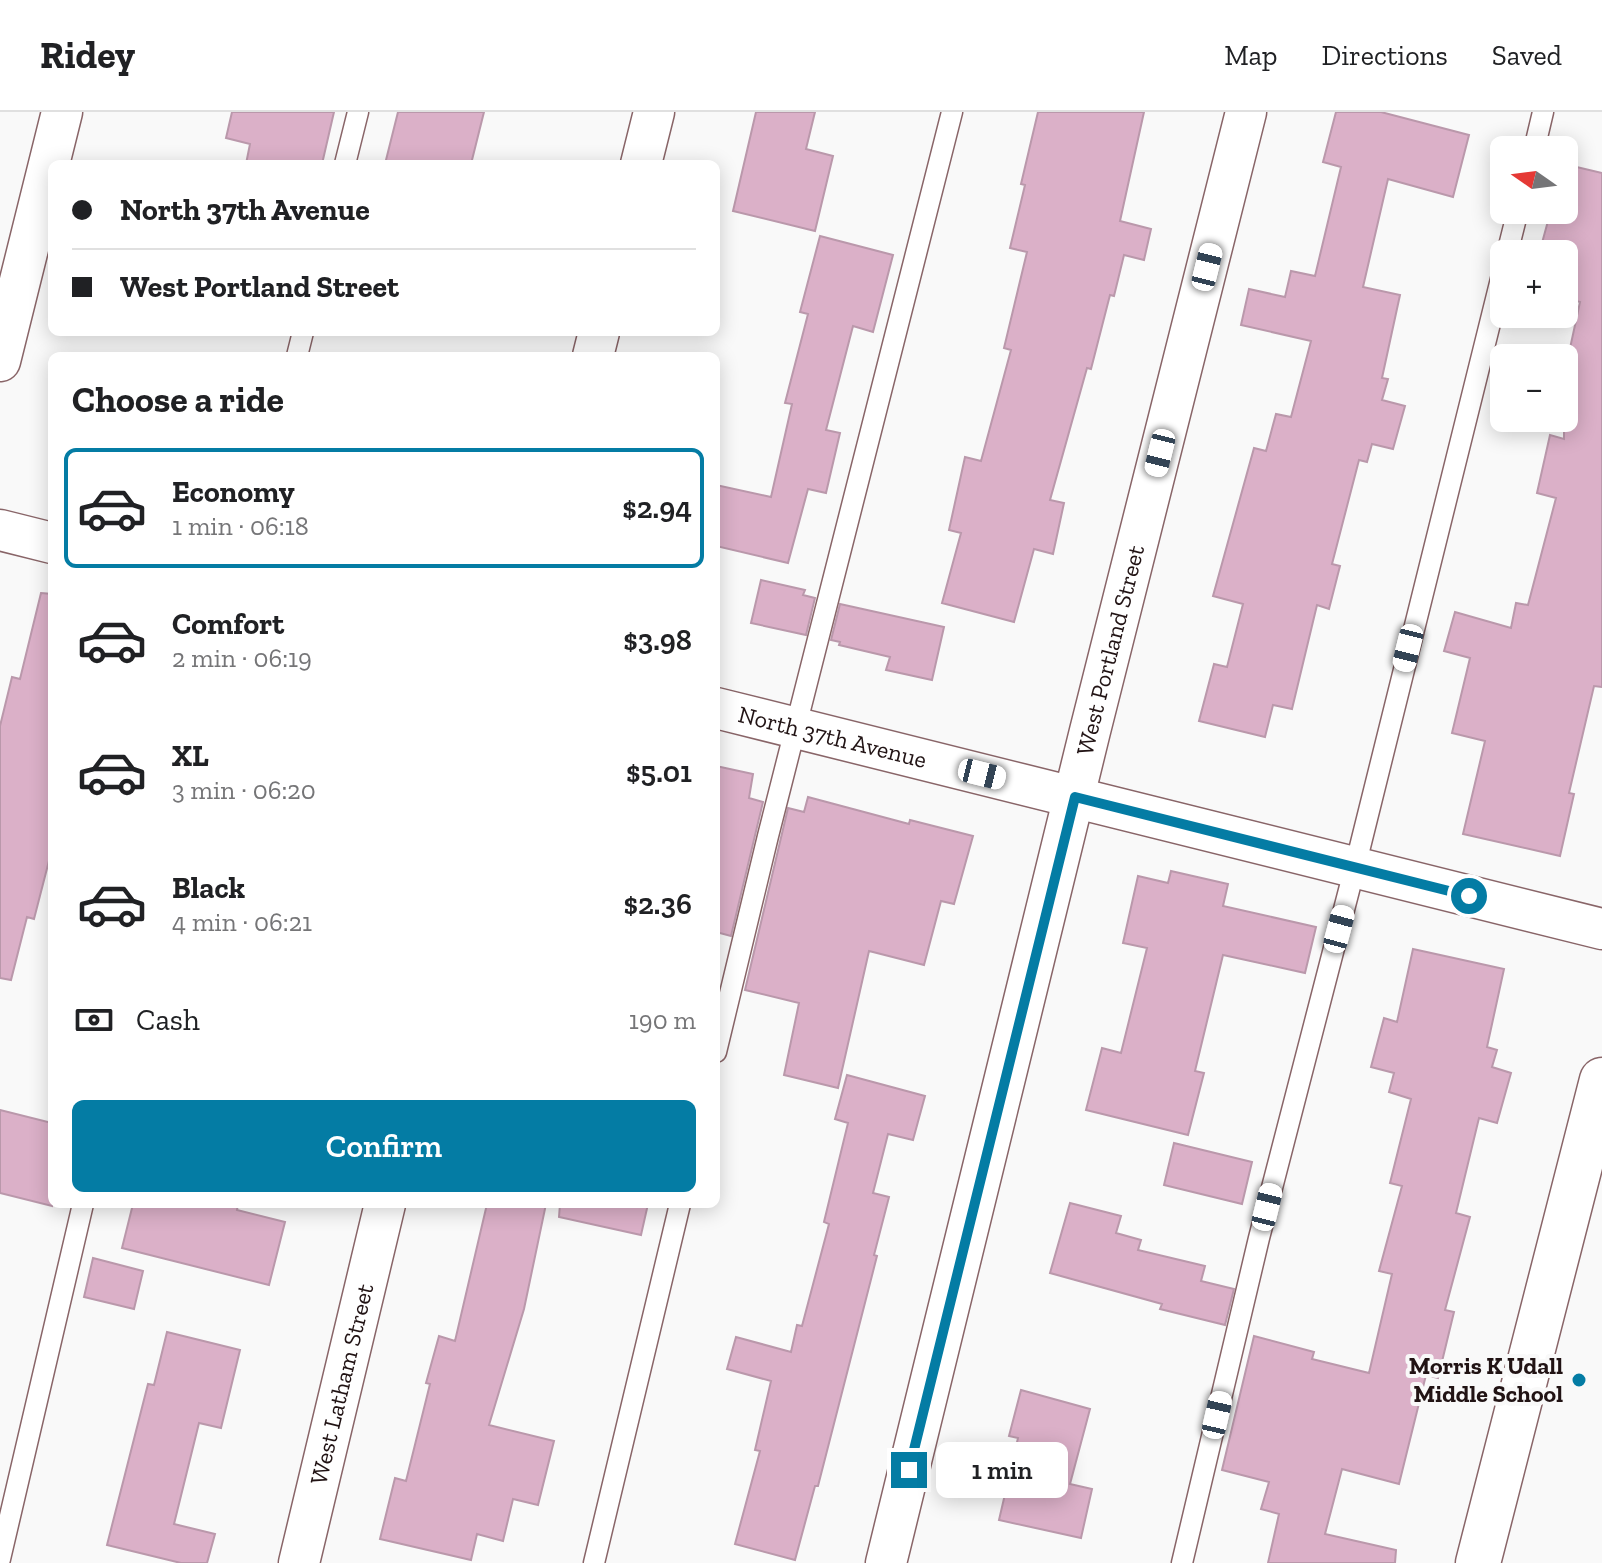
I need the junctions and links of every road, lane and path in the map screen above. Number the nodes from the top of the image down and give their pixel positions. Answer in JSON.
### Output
{"nodes":[{"id":1,"x":62,"y":112,"type":"edge"},
{"id":2,"x":358,"y":112,"type":"edge"},
{"id":3,"x":654,"y":112,"type":"edge"},
{"id":4,"x":952,"y":112,"type":"edge"},
{"id":5,"x":1246,"y":112,"type":"edge"},
{"id":6,"x":1543,"y":112,"type":"edge"},
{"id":7,"x":1537,"y":136,"type":"edge"},
{"id":8,"x":50,"y":160,"type":"edge"},
{"id":9,"x":346,"y":160,"type":"edge"},
{"id":10,"x":642,"y":160,"type":"edge"},
{"id":11,"x":48,"y":168,"type":"edge"},
{"id":12,"x":1490,"y":323,"type":"edge"},
{"id":13,"x":0,"y":361,"type":"edge"},
{"id":14,"x":0,"y":530,"type":"edge"},
{"id":15,"x":48,"y":542,"type":"edge"},
{"id":16,"x":720,"y":709,"type":"edge"},
{"id":17,"x":797,"y":728,"type":"junction"},
{"id":18,"x":1075,"y":797,"type":"junction"},
{"id":19,"x":1355,"y":867,"type":"junction"},
{"id":20,"x":1602,"y":929,"type":"edge"},
{"id":21,"x":720,"y":1035,"type":"edge"},
{"id":22,"x":1602,"y":1080,"type":"edge"},
{"id":23,"x":82,"y":1208,"type":"edge"},
{"id":24,"x":384,"y":1208,"type":"edge"},
{"id":25,"x":679,"y":1208,"type":"edge"},
{"id":26,"x":0,"y":1559,"type":"edge"},
{"id":27,"x":299,"y":1563,"type":"edge"},
{"id":28,"x":594,"y":1563,"type":"edge"},
{"id":29,"x":886,"y":1563,"type":"edge"},
{"id":30,"x":1182,"y":1563,"type":"edge"},
{"id":31,"x":1478,"y":1563,"type":"edge"}],
"edges":[{"from":1,"to":8,"type":"street"},
{"from":2,"to":9,"type":"lane"},
{"from":3,"to":10,"type":"street"},
{"from":4,"to":17,"type":"lane"},
{"from":5,"to":18,"type":"street","name":"West Portland Street"},
{"from":6,"to":7,"type":"lane"},
{"from":11,"to":13,"type":"street"},
{"from":12,"to":19,"type":"lane"},
{"from":14,"to":15,"type":"street"},
{"from":16,"to":17,"type":"street","name":"North 37th Avenue"},
{"from":17,"to":18,"type":"street","name":"North 37th Avenue"},
{"from":17,"to":21,"type":"lane"},
{"from":18,"to":19,"type":"street","name":"North 37th Avenue"},
{"from":18,"to":29,"type":"street","name":"West Portland Street"},
{"from":19,"to":20,"type":"street","name":"North 37th Avenue"},
{"from":19,"to":30,"type":"lane"},
{"from":22,"to":31,"type":"street"},
{"from":23,"to":26,"type":"lane"},
{"from":24,"to":27,"type":"street","name":"West Latham Street"},
{"from":25,"to":28,"type":"lane"}]}
